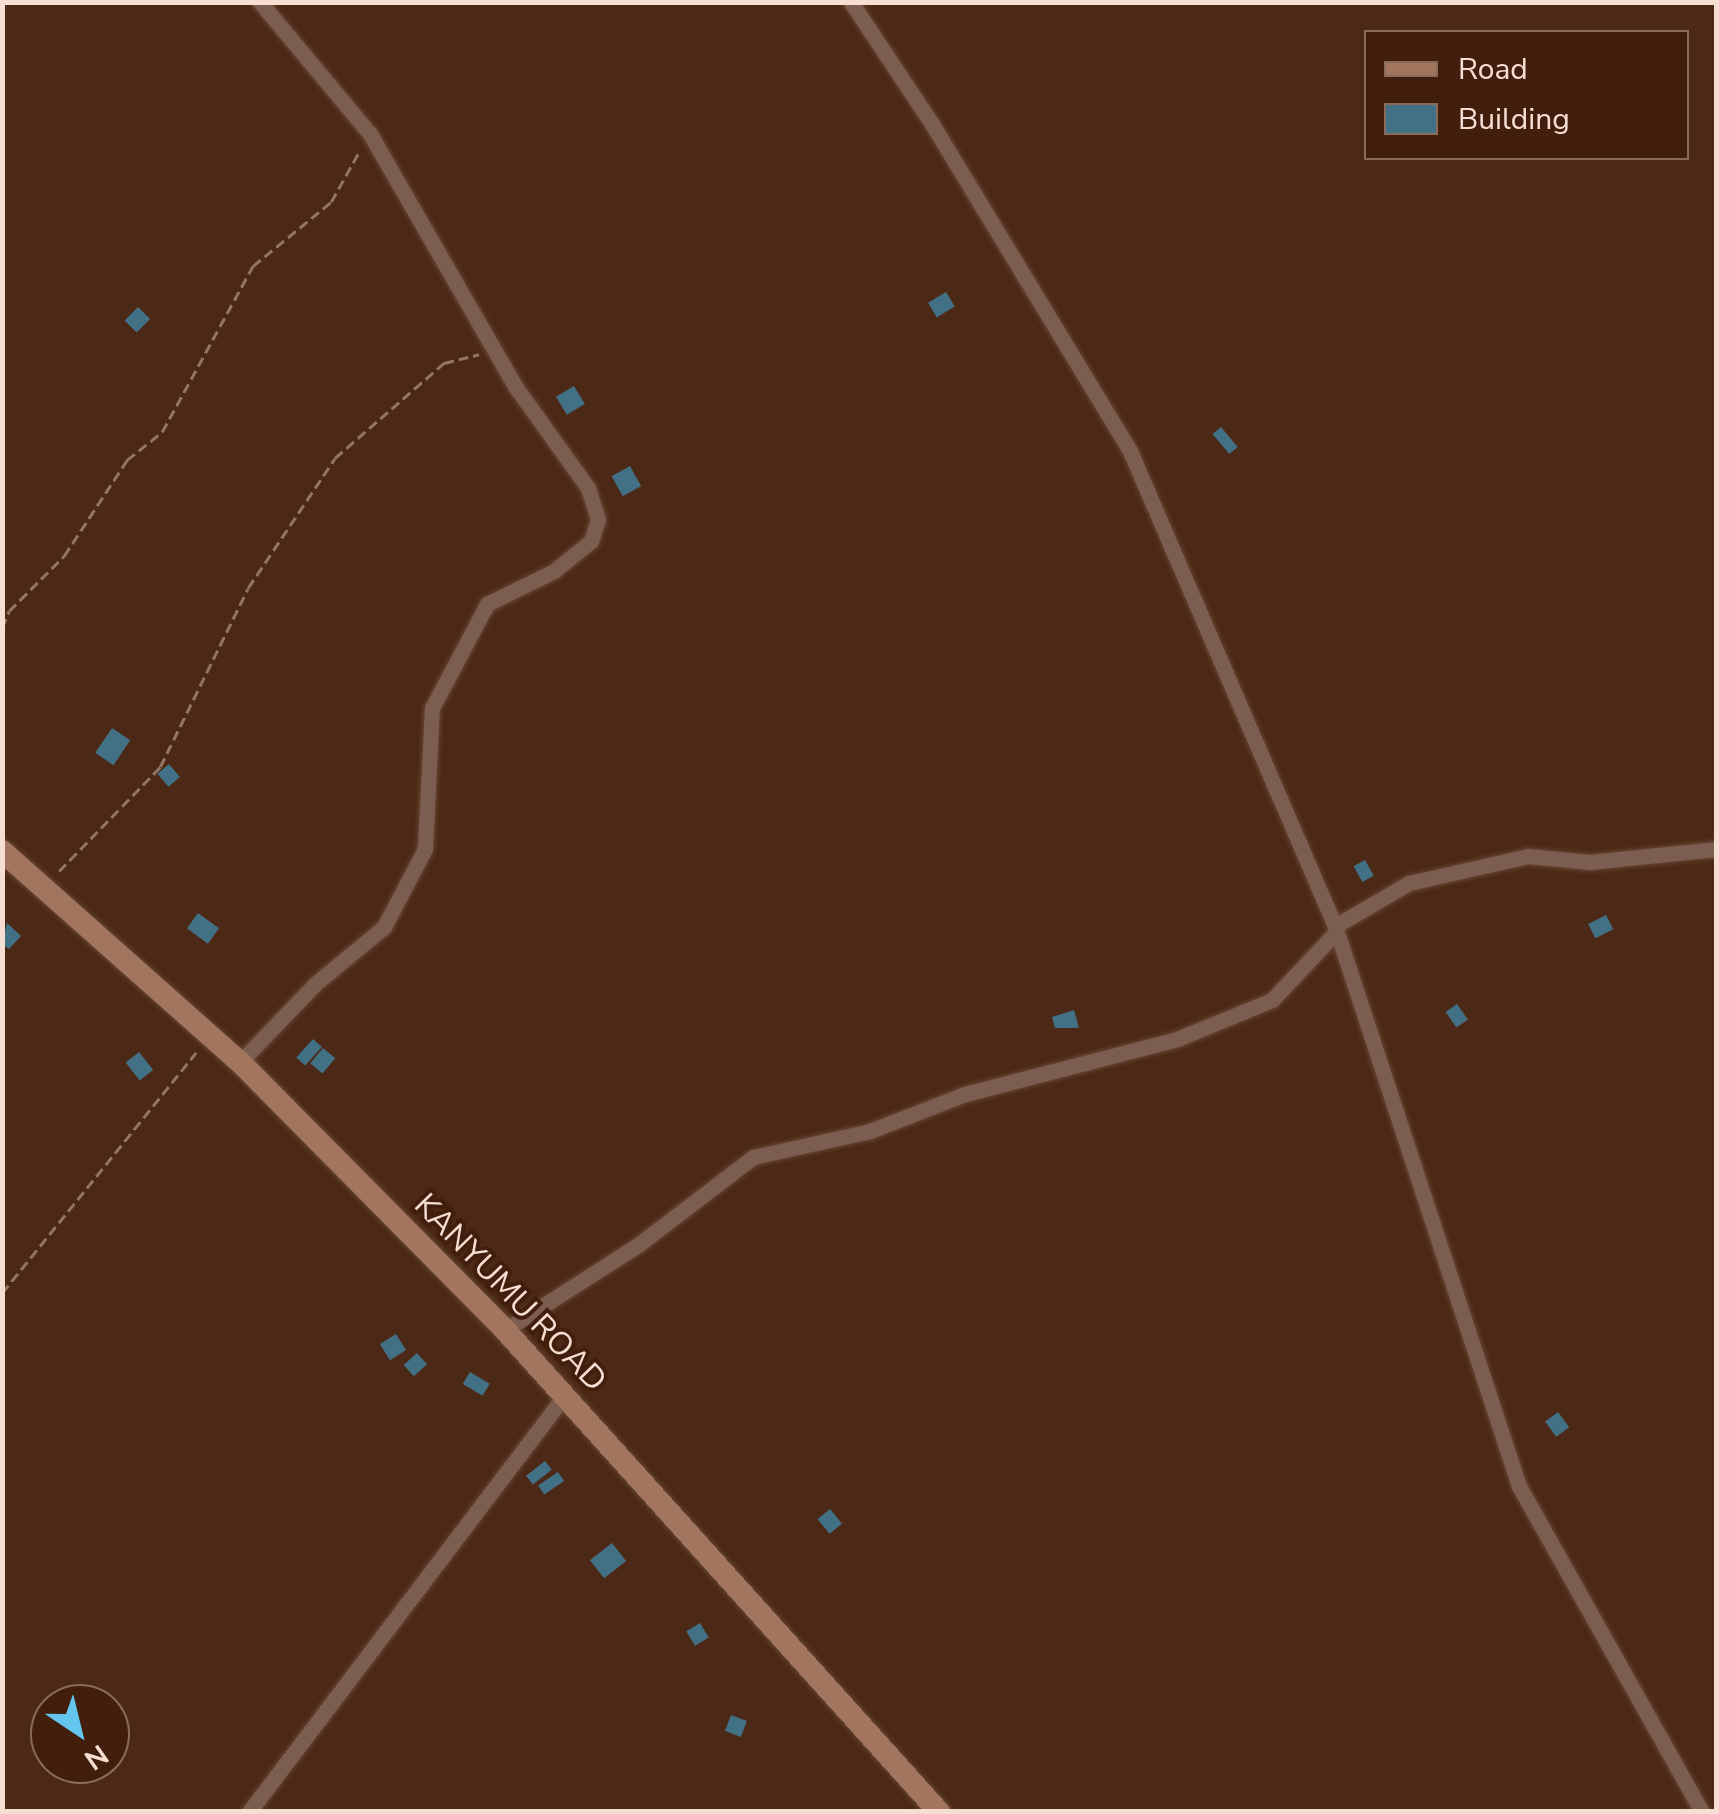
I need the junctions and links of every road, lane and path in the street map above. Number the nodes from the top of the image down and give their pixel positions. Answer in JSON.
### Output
{"nodes":[{"id":1,"x":260,"y":2,"type":"edge"},
{"id":2,"x":851,"y":2,"type":"edge"},
{"id":3,"x":370,"y":134,"type":"junction"},
{"id":4,"x":494,"y":350,"type":"junction"},
{"id":5,"x":2,"y":628,"type":"edge"},
{"id":6,"x":1716,"y":849,"type":"edge"},
{"id":7,"x":2,"y":851,"type":"edge"},
{"id":8,"x":44,"y":885,"type":"junction"},
{"id":9,"x":1336,"y":929,"type":"junction"},
{"id":10,"x":209,"y":1037,"type":"junction"},
{"id":11,"x":240,"y":1062,"type":"junction"},
{"id":12,"x":2,"y":1294,"type":"edge"},
{"id":13,"x":505,"y":1330,"type":"junction"},
{"id":14,"x":565,"y":1395,"type":"junction"},
{"id":15,"x":249,"y":1812,"type":"edge"},
{"id":16,"x":938,"y":1812,"type":"edge"},
{"id":17,"x":1702,"y":1812,"type":"edge"}],
"edges":[{"from":1,"to":3,"type":"street"},
{"from":2,"to":9,"type":"street"},
{"from":3,"to":4,"type":"street"},
{"from":3,"to":5,"type":"path"},
{"from":4,"to":8,"type":"path"},
{"from":4,"to":11,"type":"street"},
{"from":6,"to":9,"type":"street"},
{"from":7,"to":8,"type":"street","name":"KANYUMU ROAD"},
{"from":8,"to":10,"type":"street","name":"KANYUMU ROAD"},
{"from":9,"to":13,"type":"street"},
{"from":9,"to":17,"type":"street"},
{"from":10,"to":11,"type":"street","name":"KANYUMU ROAD"},
{"from":10,"to":12,"type":"path"},
{"from":11,"to":13,"type":"street","name":"KANYUMU ROAD"},
{"from":13,"to":14,"type":"street","name":"KANYUMU ROAD"},
{"from":14,"to":15,"type":"street"},
{"from":14,"to":16,"type":"street","name":"KANYUMU ROAD"}]}
